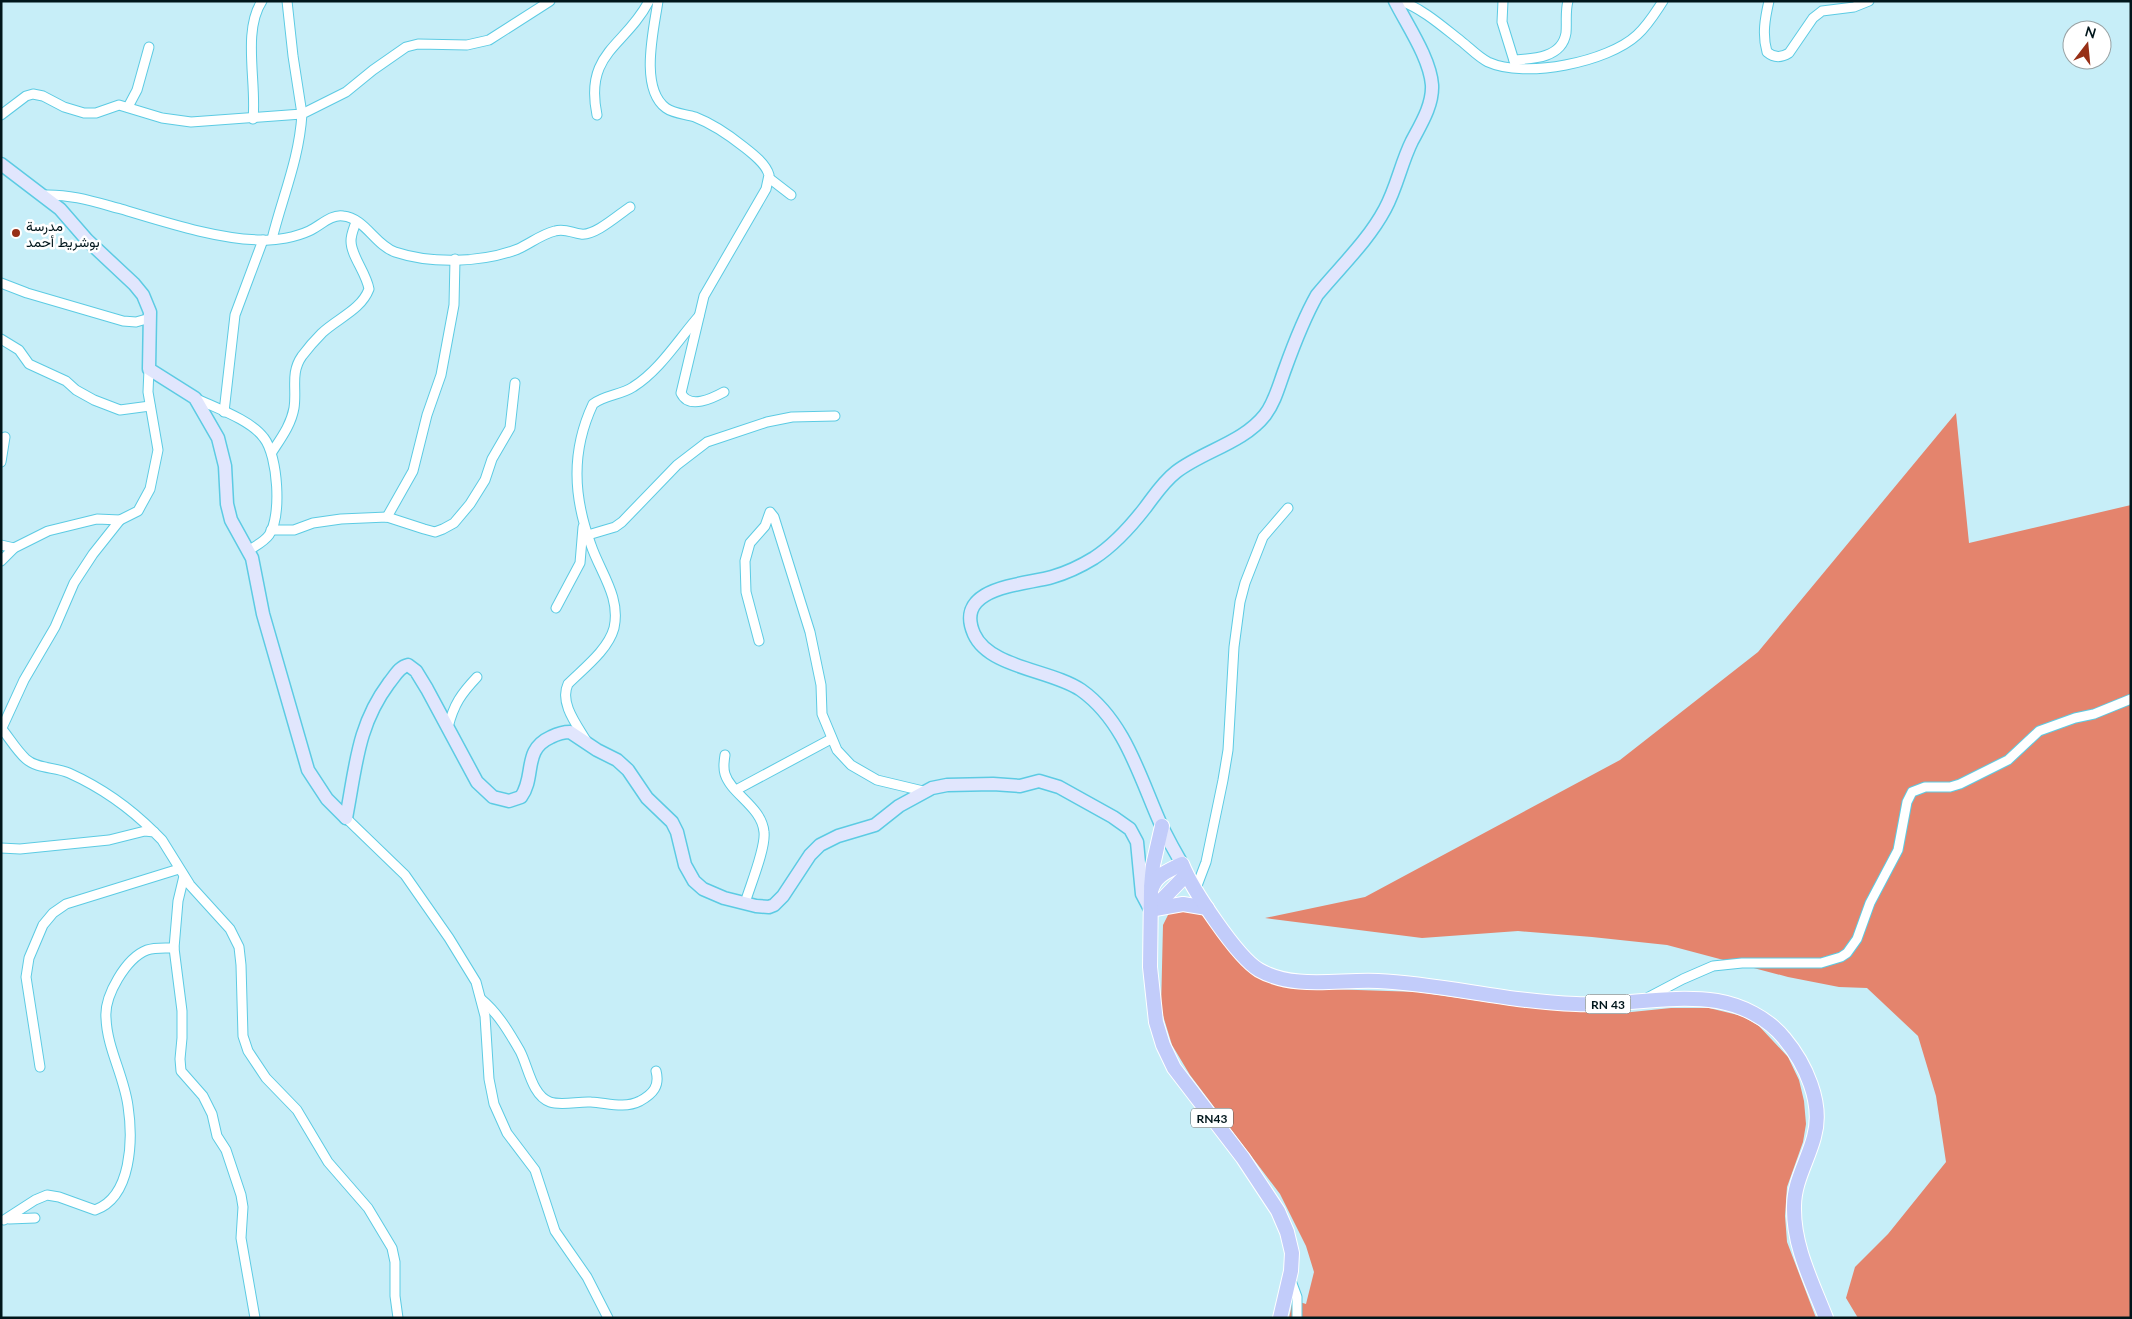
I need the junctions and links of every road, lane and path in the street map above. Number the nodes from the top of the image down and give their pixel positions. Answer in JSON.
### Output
{"nodes":[{"id":1,"x":262,"y":1,"type":"edge"},
{"id":2,"x":287,"y":1,"type":"edge"},
{"id":3,"x":550,"y":1,"type":"edge"},
{"id":4,"x":649,"y":1,"type":"edge"},
{"id":5,"x":658,"y":1,"type":"edge"},
{"id":6,"x":1395,"y":1,"type":"edge"},
{"id":7,"x":1400,"y":1,"type":"edge"},
{"id":8,"x":1503,"y":1,"type":"edge"},
{"id":9,"x":1568,"y":1,"type":"edge"},
{"id":10,"x":1663,"y":1,"type":"edge"},
{"id":11,"x":1769,"y":1,"type":"edge"},
{"id":12,"x":1869,"y":1,"type":"edge"},
{"id":13,"x":149,"y":46,"type":"dead end"},
{"id":14,"x":1515,"y":65,"type":"junction"},
{"id":15,"x":128,"y":107,"type":"junction"},
{"id":16,"x":302,"y":114,"type":"junction"},
{"id":17,"x":1,"y":115,"type":"edge"},
{"id":18,"x":596,"y":115,"type":"dead end"},
{"id":19,"x":253,"y":119,"type":"junction"},
{"id":20,"x":1,"y":164,"type":"edge"},
{"id":21,"x":769,"y":178,"type":"junction"},
{"id":22,"x":44,"y":195,"type":"junction"},
{"id":23,"x":791,"y":195,"type":"dead end"},
{"id":24,"x":630,"y":207,"type":"dead end"},
{"id":25,"x":356,"y":222,"type":"junction"},
{"id":26,"x":268,"y":240,"type":"junction"},
{"id":27,"x":455,"y":259,"type":"junction"},
{"id":28,"x":1,"y":282,"type":"edge"},
{"id":29,"x":700,"y":314,"type":"junction"},
{"id":30,"x":150,"y":318,"type":"junction"},
{"id":31,"x":1,"y":339,"type":"edge"},
{"id":32,"x":149,"y":369,"type":"junction"},
{"id":33,"x":515,"y":383,"type":"dead end"},
{"id":34,"x":724,"y":392,"type":"dead end"},
{"id":35,"x":195,"y":398,"type":"junction"},
{"id":36,"x":150,"y":406,"type":"junction"},
{"id":37,"x":224,"y":412,"type":"junction"},
{"id":38,"x":835,"y":416,"type":"dead end"},
{"id":39,"x":5,"y":437,"type":"dead end"},
{"id":40,"x":272,"y":452,"type":"junction"},
{"id":41,"x":1,"y":462,"type":"edge"},
{"id":42,"x":1288,"y":508,"type":"dead end"},
{"id":43,"x":387,"y":517,"type":"junction"},
{"id":44,"x":120,"y":520,"type":"junction"},
{"id":45,"x":584,"y":520,"type":"junction"},
{"id":46,"x":271,"y":530,"type":"junction"},
{"id":47,"x":588,"y":535,"type":"junction"},
{"id":48,"x":1,"y":545,"type":"edge"},
{"id":49,"x":14,"y":548,"type":"junction"},
{"id":50,"x":248,"y":551,"type":"junction"},
{"id":51,"x":1,"y":561,"type":"edge"},
{"id":52,"x":556,"y":608,"type":"dead end"},
{"id":53,"x":760,"y":641,"type":"dead end"},
{"id":54,"x":476,"y":678,"type":"dead end"},
{"id":55,"x":2131,"y":699,"type":"edge"},
{"id":56,"x":448,"y":727,"type":"junction"},
{"id":57,"x":2,"y":730,"type":"edge"},
{"id":58,"x":831,"y":739,"type":"junction"},
{"id":59,"x":588,"y":745,"type":"junction"},
{"id":60,"x":725,"y":755,"type":"dead end"},
{"id":61,"x":736,"y":790,"type":"junction"},
{"id":62,"x":923,"y":791,"type":"junction"},
{"id":63,"x":346,"y":818,"type":"junction"},
{"id":64,"x":1162,"y":826,"type":"junction"},
{"id":65,"x":154,"y":832,"type":"junction"},
{"id":66,"x":1,"y":848,"type":"edge"},
{"id":67,"x":1184,"y":870,"type":"junction"},
{"id":68,"x":182,"y":872,"type":"junction"},
{"id":69,"x":1151,"y":891,"type":"junction"},
{"id":70,"x":1195,"y":891,"type":"junction"},
{"id":71,"x":745,"y":903,"type":"junction"},
{"id":72,"x":1207,"y":908,"type":"junction"},
{"id":73,"x":1153,"y":910,"type":"junction"},
{"id":74,"x":174,"y":948,"type":"junction"},
{"id":75,"x":481,"y":999,"type":"junction"},
{"id":76,"x":1643,"y":1000,"type":"junction"},
{"id":77,"x":40,"y":1067,"type":"dead end"},
{"id":78,"x":656,"y":1072,"type":"dead end"},
{"id":79,"x":35,"y":1218,"type":"dead end"},
{"id":80,"x":3,"y":1221,"type":"edge"},
{"id":81,"x":1290,"y":1278,"type":"junction"},
{"id":82,"x":254,"y":1318,"type":"edge"},
{"id":83,"x":398,"y":1318,"type":"edge"},
{"id":84,"x":608,"y":1318,"type":"edge"},
{"id":85,"x":1280,"y":1318,"type":"edge"},
{"id":86,"x":1297,"y":1318,"type":"edge"},
{"id":87,"x":1826,"y":1318,"type":"edge"}],
"edges":[{"from":1,"to":19,"type":"street"},
{"from":2,"to":16,"type":"street"},
{"from":3,"to":16,"type":"street"},
{"from":4,"to":18,"type":"street"},
{"from":5,"to":21,"type":"street"},
{"from":6,"to":64,"type":"street"},
{"from":7,"to":14,"type":"street"},
{"from":8,"to":14,"type":"street"},
{"from":9,"to":14,"type":"street"},
{"from":10,"to":14,"type":"street"},
{"from":11,"to":12,"type":"street"},
{"from":13,"to":15,"type":"street"},
{"from":15,"to":17,"type":"street"},
{"from":15,"to":19,"type":"street"},
{"from":16,"to":19,"type":"street"},
{"from":16,"to":26,"type":"street"},
{"from":20,"to":22,"type":"street"},
{"from":21,"to":23,"type":"street"},
{"from":21,"to":29,"type":"street"},
{"from":22,"to":26,"type":"street"},
{"from":22,"to":30,"type":"street"},
{"from":24,"to":27,"type":"street"},
{"from":25,"to":26,"type":"street"},
{"from":25,"to":27,"type":"street"},
{"from":25,"to":40,"type":"street"},
{"from":26,"to":37,"type":"street"},
{"from":27,"to":43,"type":"street"},
{"from":28,"to":30,"type":"street"},
{"from":29,"to":34,"type":"street"},
{"from":29,"to":45,"type":"street"},
{"from":30,"to":32,"type":"street"},
{"from":31,"to":36,"type":"street"},
{"from":32,"to":35,"type":"street"},
{"from":32,"to":36,"type":"street"},
{"from":33,"to":43,"type":"street"},
{"from":35,"to":37,"type":"street"},
{"from":35,"to":50,"type":"street"},
{"from":36,"to":44,"type":"street"},
{"from":37,"to":40,"type":"street"},
{"from":38,"to":47,"type":"street"},
{"from":39,"to":41,"type":"street"},
{"from":40,"to":46,"type":"street"},
{"from":42,"to":70,"type":"street"},
{"from":43,"to":46,"type":"street"},
{"from":44,"to":49,"type":"street"},
{"from":44,"to":57,"type":"street"},
{"from":45,"to":47,"type":"street"},
{"from":45,"to":52,"type":"street"},
{"from":46,"to":50,"type":"street"},
{"from":47,"to":59,"type":"street"},
{"from":48,"to":49,"type":"street"},
{"from":49,"to":51,"type":"street"},
{"from":50,"to":63,"type":"street"},
{"from":53,"to":58,"type":"street"},
{"from":54,"to":56,"type":"street"},
{"from":55,"to":76,"type":"street"},
{"from":56,"to":59,"type":"street"},
{"from":56,"to":63,"type":"street"},
{"from":57,"to":65,"type":"street"},
{"from":58,"to":61,"type":"street"},
{"from":58,"to":62,"type":"street"},
{"from":59,"to":71,"type":"street"},
{"from":60,"to":61,"type":"street"},
{"from":61,"to":71,"type":"street"},
{"from":62,"to":71,"type":"street"},
{"from":62,"to":73,"type":"street"},
{"from":63,"to":75,"type":"street"},
{"from":64,"to":67,"type":"street"},
{"from":64,"to":69,"type":"main road"},
{"from":65,"to":66,"type":"street"},
{"from":65,"to":68,"type":"street"},
{"from":67,"to":69,"type":"main road"},
{"from":67,"to":70,"type":"main road","number":"RN 43"},
{"from":67,"to":73,"type":"main road"},
{"from":68,"to":74,"type":"street"},
{"from":68,"to":77,"type":"street"},
{"from":68,"to":83,"type":"street"},
{"from":69,"to":73,"type":"main road"},
{"from":70,"to":72,"type":"main road","number":"RN 43"},
{"from":72,"to":73,"type":"main road"},
{"from":72,"to":76,"type":"main road","number":"RN 43"},
{"from":73,"to":81,"type":"main road","number":"RN43"},
{"from":74,"to":80,"type":"street"},
{"from":74,"to":82,"type":"street"},
{"from":75,"to":78,"type":"street"},
{"from":75,"to":84,"type":"street"},
{"from":76,"to":87,"type":"main road","number":"RN 43"},
{"from":79,"to":80,"type":"street"},
{"from":81,"to":85,"type":"main road","number":"RN43"},
{"from":81,"to":86,"type":"street"}]}
